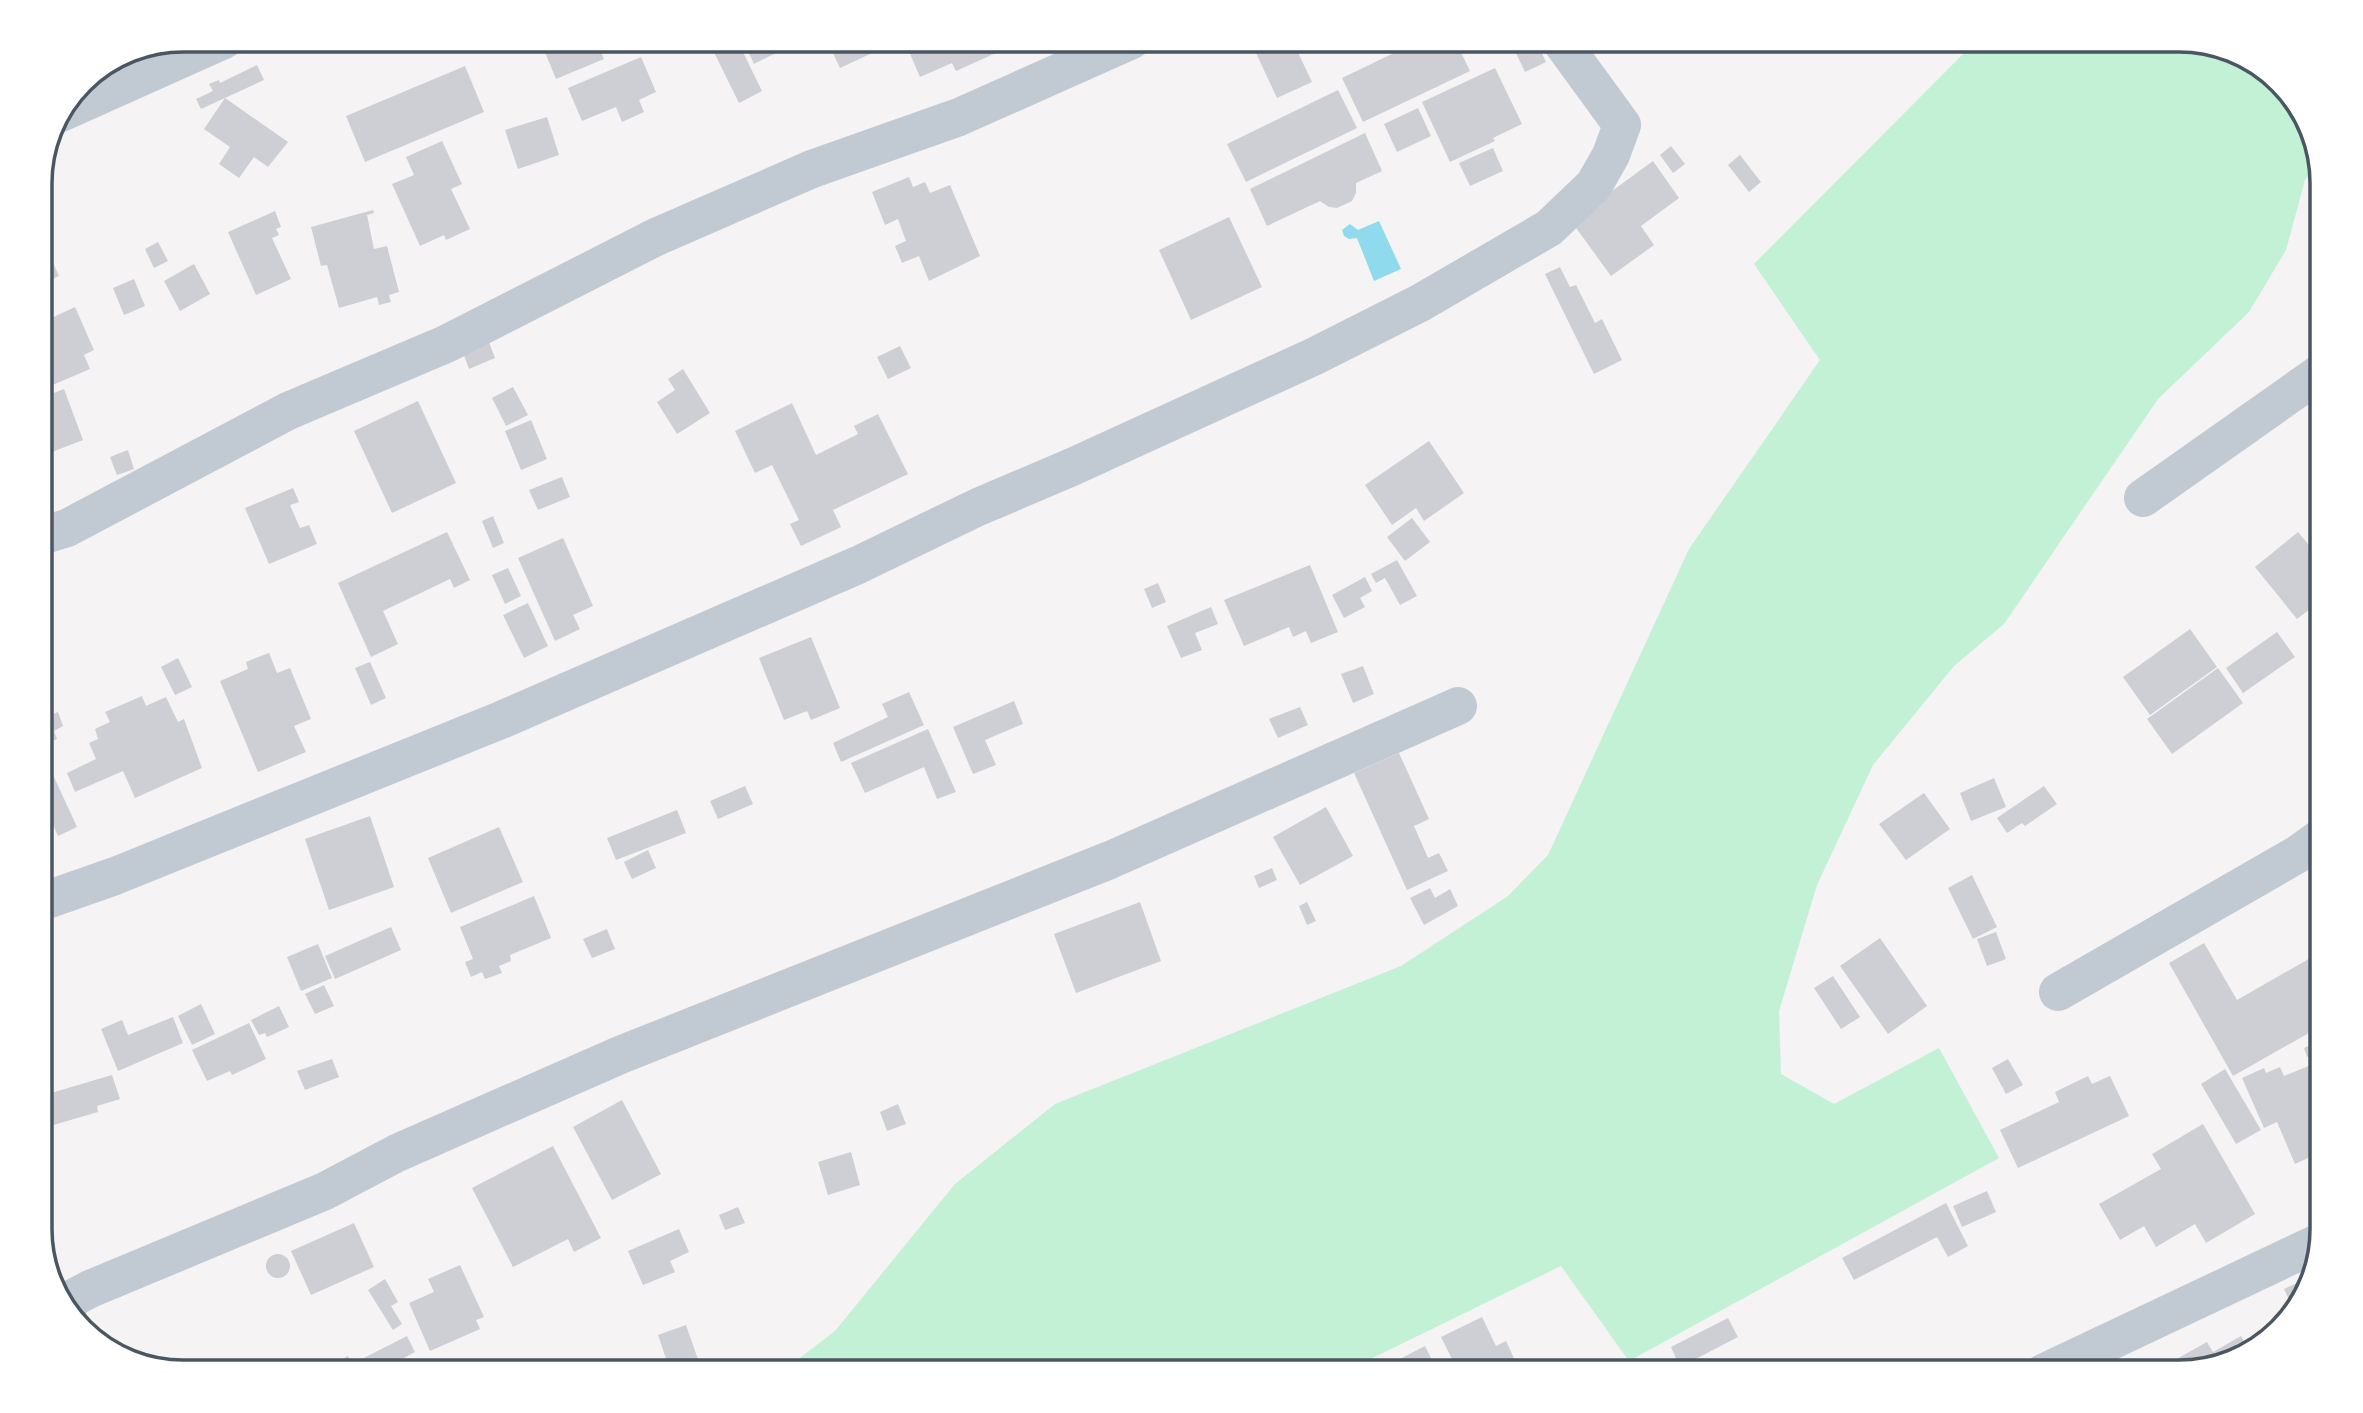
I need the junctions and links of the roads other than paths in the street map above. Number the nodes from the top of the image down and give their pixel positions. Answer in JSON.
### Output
{"nodes":[{"id":1,"x":1569,"y":52,"type":"edge"},
{"id":2,"x":196,"y":53,"type":"edge"},
{"id":3,"x":1104,"y":53,"type":"edge"},
{"id":4,"x":79,"y":105,"type":"edge"},
{"id":5,"x":2310,"y":380,"type":"edge"},
{"id":6,"x":2143,"y":498,"type":"dead end"},
{"id":7,"x":53,"y":532,"type":"edge"},
{"id":8,"x":1458,"y":706,"type":"dead end"},
{"id":9,"x":2310,"y":845,"type":"edge"},
{"id":10,"x":53,"y":898,"type":"edge"},
{"id":11,"x":2058,"y":992,"type":"dead end"},
{"id":12,"x":2309,"y":1247,"type":"edge"},
{"id":13,"x":73,"y":1299,"type":"edge"},
{"id":14,"x":2070,"y":1360,"type":"edge"}],
"edges":[{"from":1,"to":10,"type":"street"},
{"from":2,"to":4,"type":"street"},
{"from":3,"to":7,"type":"street"},
{"from":5,"to":6,"type":"street"},
{"from":8,"to":13,"type":"street"},
{"from":9,"to":11,"type":"street"},
{"from":12,"to":14,"type":"street"}]}
